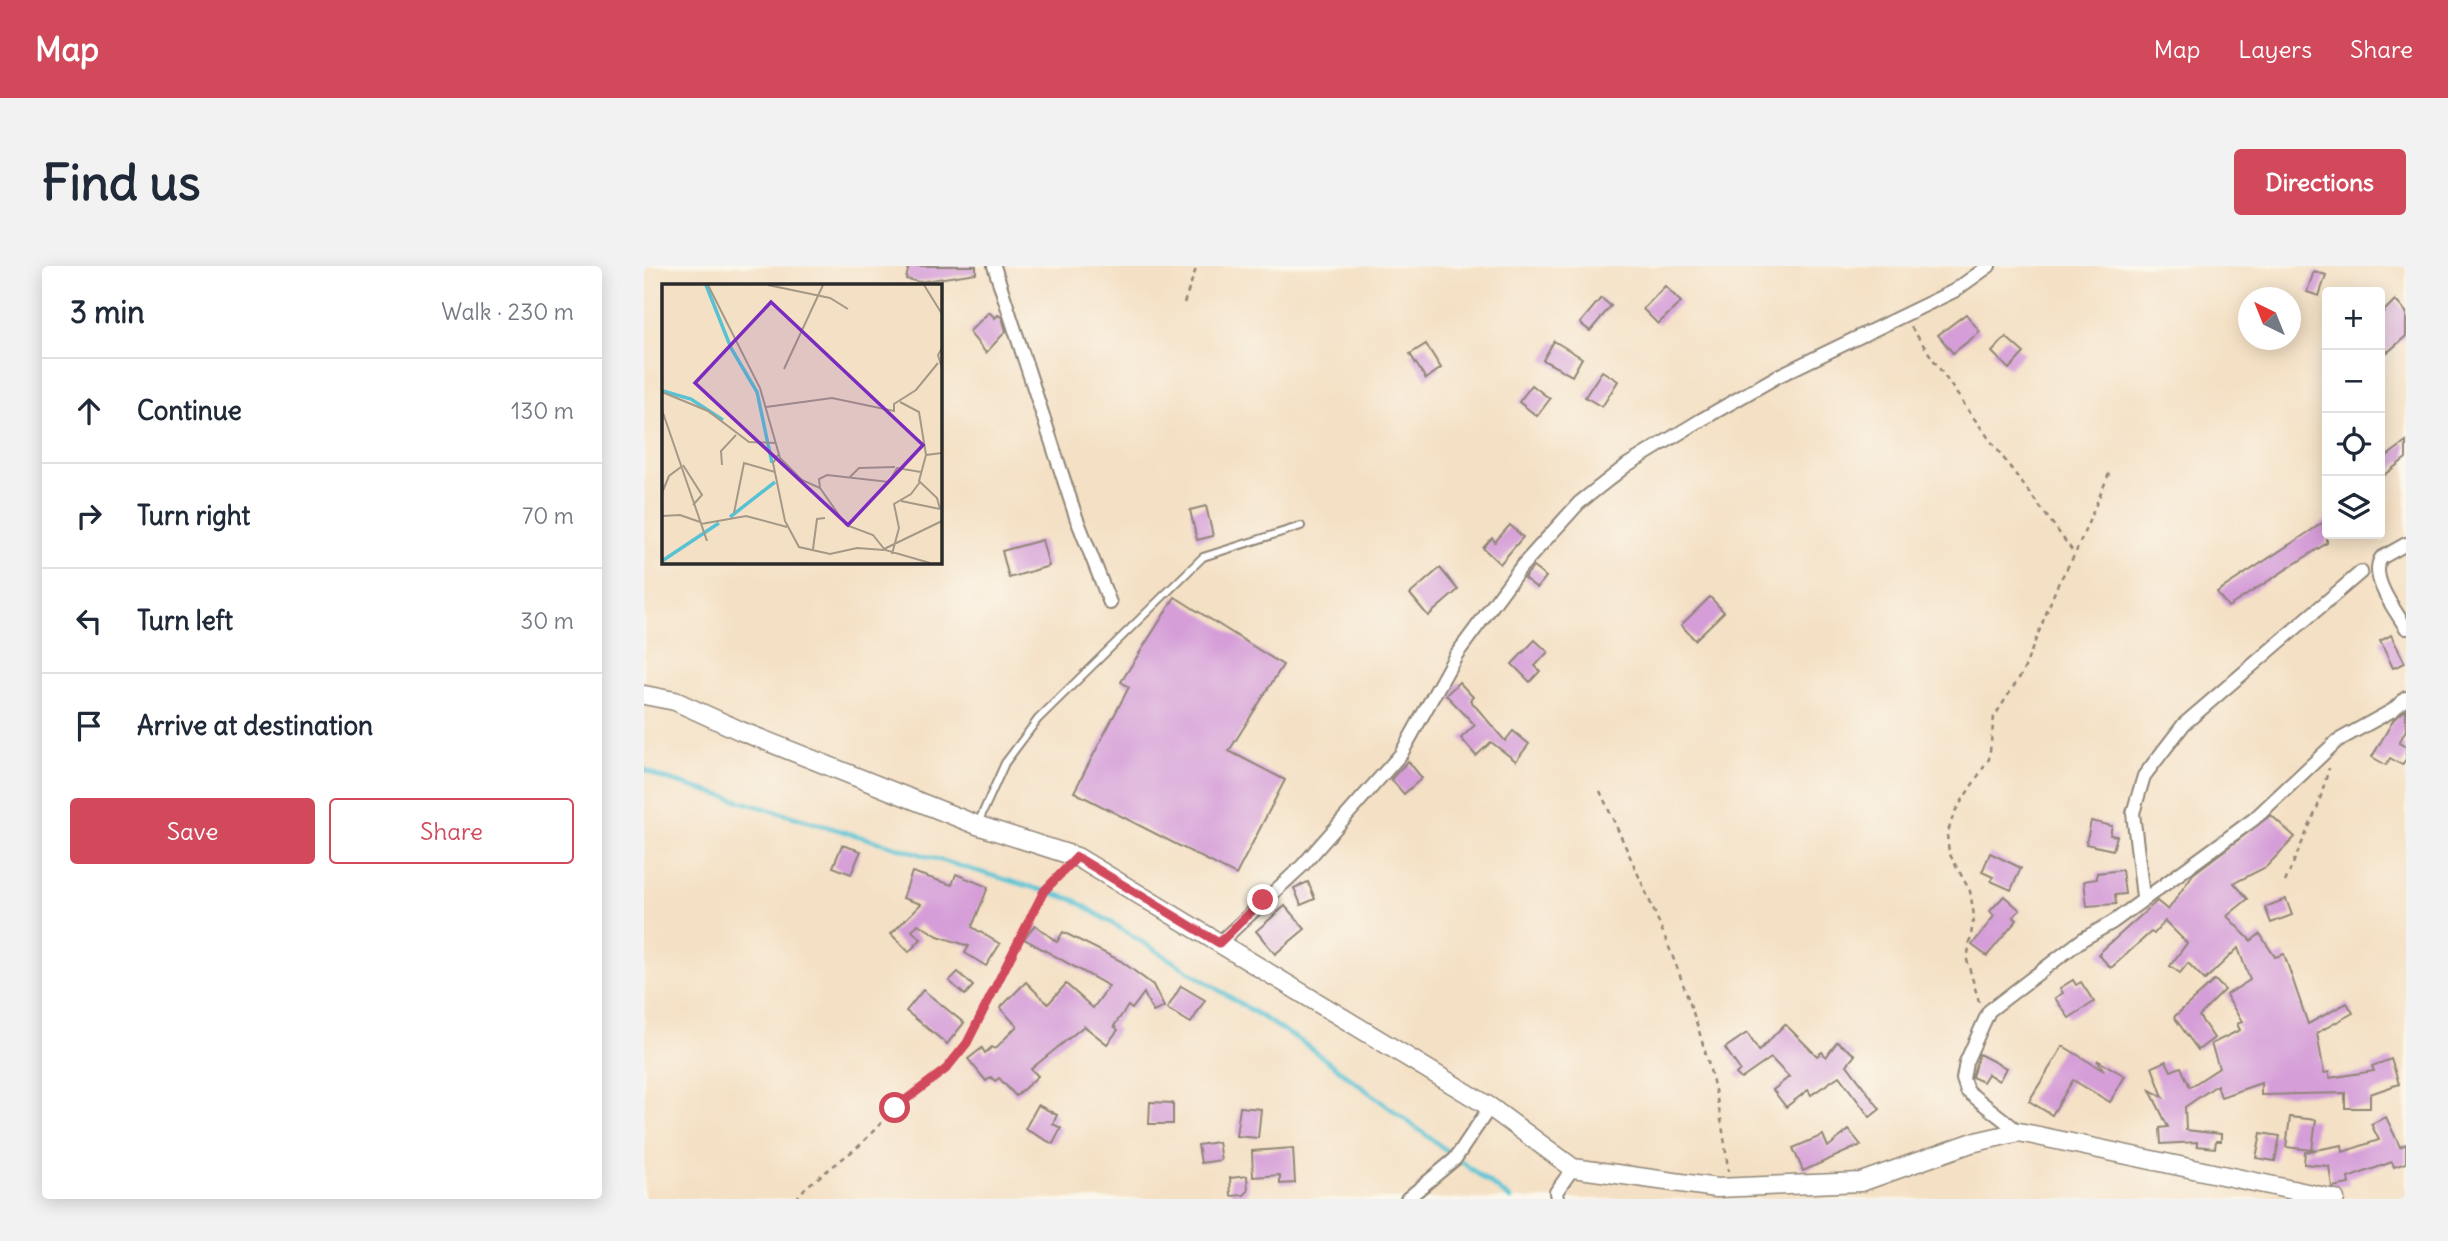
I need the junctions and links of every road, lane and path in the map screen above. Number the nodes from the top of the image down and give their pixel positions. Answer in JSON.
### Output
{"nodes":[{"id":1,"x":994,"y":266,"type":"edge"},
{"id":2,"x":1197,"y":266,"type":"edge"},
{"id":3,"x":1989,"y":266,"type":"edge"},
{"id":4,"x":1184,"y":303,"type":"dead end"},
{"id":5,"x":1903,"y":315,"type":"junction"},
{"id":6,"x":2111,"y":469,"type":"dead end"},
{"id":7,"x":1301,"y":526,"type":"dead end"},
{"id":8,"x":2406,"y":544,"type":"edge"},
{"id":9,"x":2075,"y":554,"type":"junction"},
{"id":10,"x":2361,"y":572,"type":"dead end"},
{"id":11,"x":1110,"y":603,"type":"dead end"},
{"id":12,"x":2406,"y":628,"type":"edge"},
{"id":13,"x":644,"y":695,"type":"edge"},
{"id":14,"x":2406,"y":698,"type":"edge"},
{"id":15,"x":2337,"y":741,"type":"junction"},
{"id":16,"x":1600,"y":791,"type":"dead end"},
{"id":17,"x":977,"y":825,"type":"junction"},
{"id":18,"x":1077,"y":857,"type":"junction"},
{"id":19,"x":2286,"y":882,"type":"dead end"},
{"id":20,"x":2143,"y":897,"type":"junction"},
{"id":21,"x":1219,"y":943,"type":"junction"},
{"id":22,"x":1983,"y":1018,"type":"junction"},
{"id":23,"x":1490,"y":1107,"type":"junction"},
{"id":24,"x":2019,"y":1132,"type":"junction"},
{"id":25,"x":1573,"y":1168,"type":"junction"},
{"id":26,"x":1730,"y":1188,"type":"junction"},
{"id":27,"x":796,"y":1199,"type":"edge"},
{"id":28,"x":1406,"y":1199,"type":"edge"},
{"id":29,"x":1557,"y":1199,"type":"edge"},
{"id":30,"x":2335,"y":1199,"type":"edge"}],
"edges":[{"from":1,"to":11,"type":"street"},
{"from":2,"to":4,"type":"path"},
{"from":3,"to":5,"type":"street"},
{"from":5,"to":9,"type":"path"},
{"from":5,"to":21,"type":"street"},
{"from":6,"to":9,"type":"path"},
{"from":7,"to":17,"type":"lane"},
{"from":8,"to":12,"type":"street"},
{"from":9,"to":22,"type":"path"},
{"from":10,"to":20,"type":"street"},
{"from":13,"to":17,"type":"street"},
{"from":14,"to":15,"type":"street"},
{"from":15,"to":19,"type":"path"},
{"from":15,"to":20,"type":"street"},
{"from":16,"to":26,"type":"path"},
{"from":17,"to":18,"type":"street"},
{"from":18,"to":21,"type":"street"},
{"from":18,"to":27,"type":"path"},
{"from":20,"to":22,"type":"street"},
{"from":21,"to":23,"type":"street"},
{"from":22,"to":24,"type":"street"},
{"from":23,"to":25,"type":"street"},
{"from":23,"to":28,"type":"street"},
{"from":24,"to":26,"type":"street"},
{"from":24,"to":30,"type":"street"},
{"from":25,"to":26,"type":"street"},
{"from":25,"to":29,"type":"street"}]}
